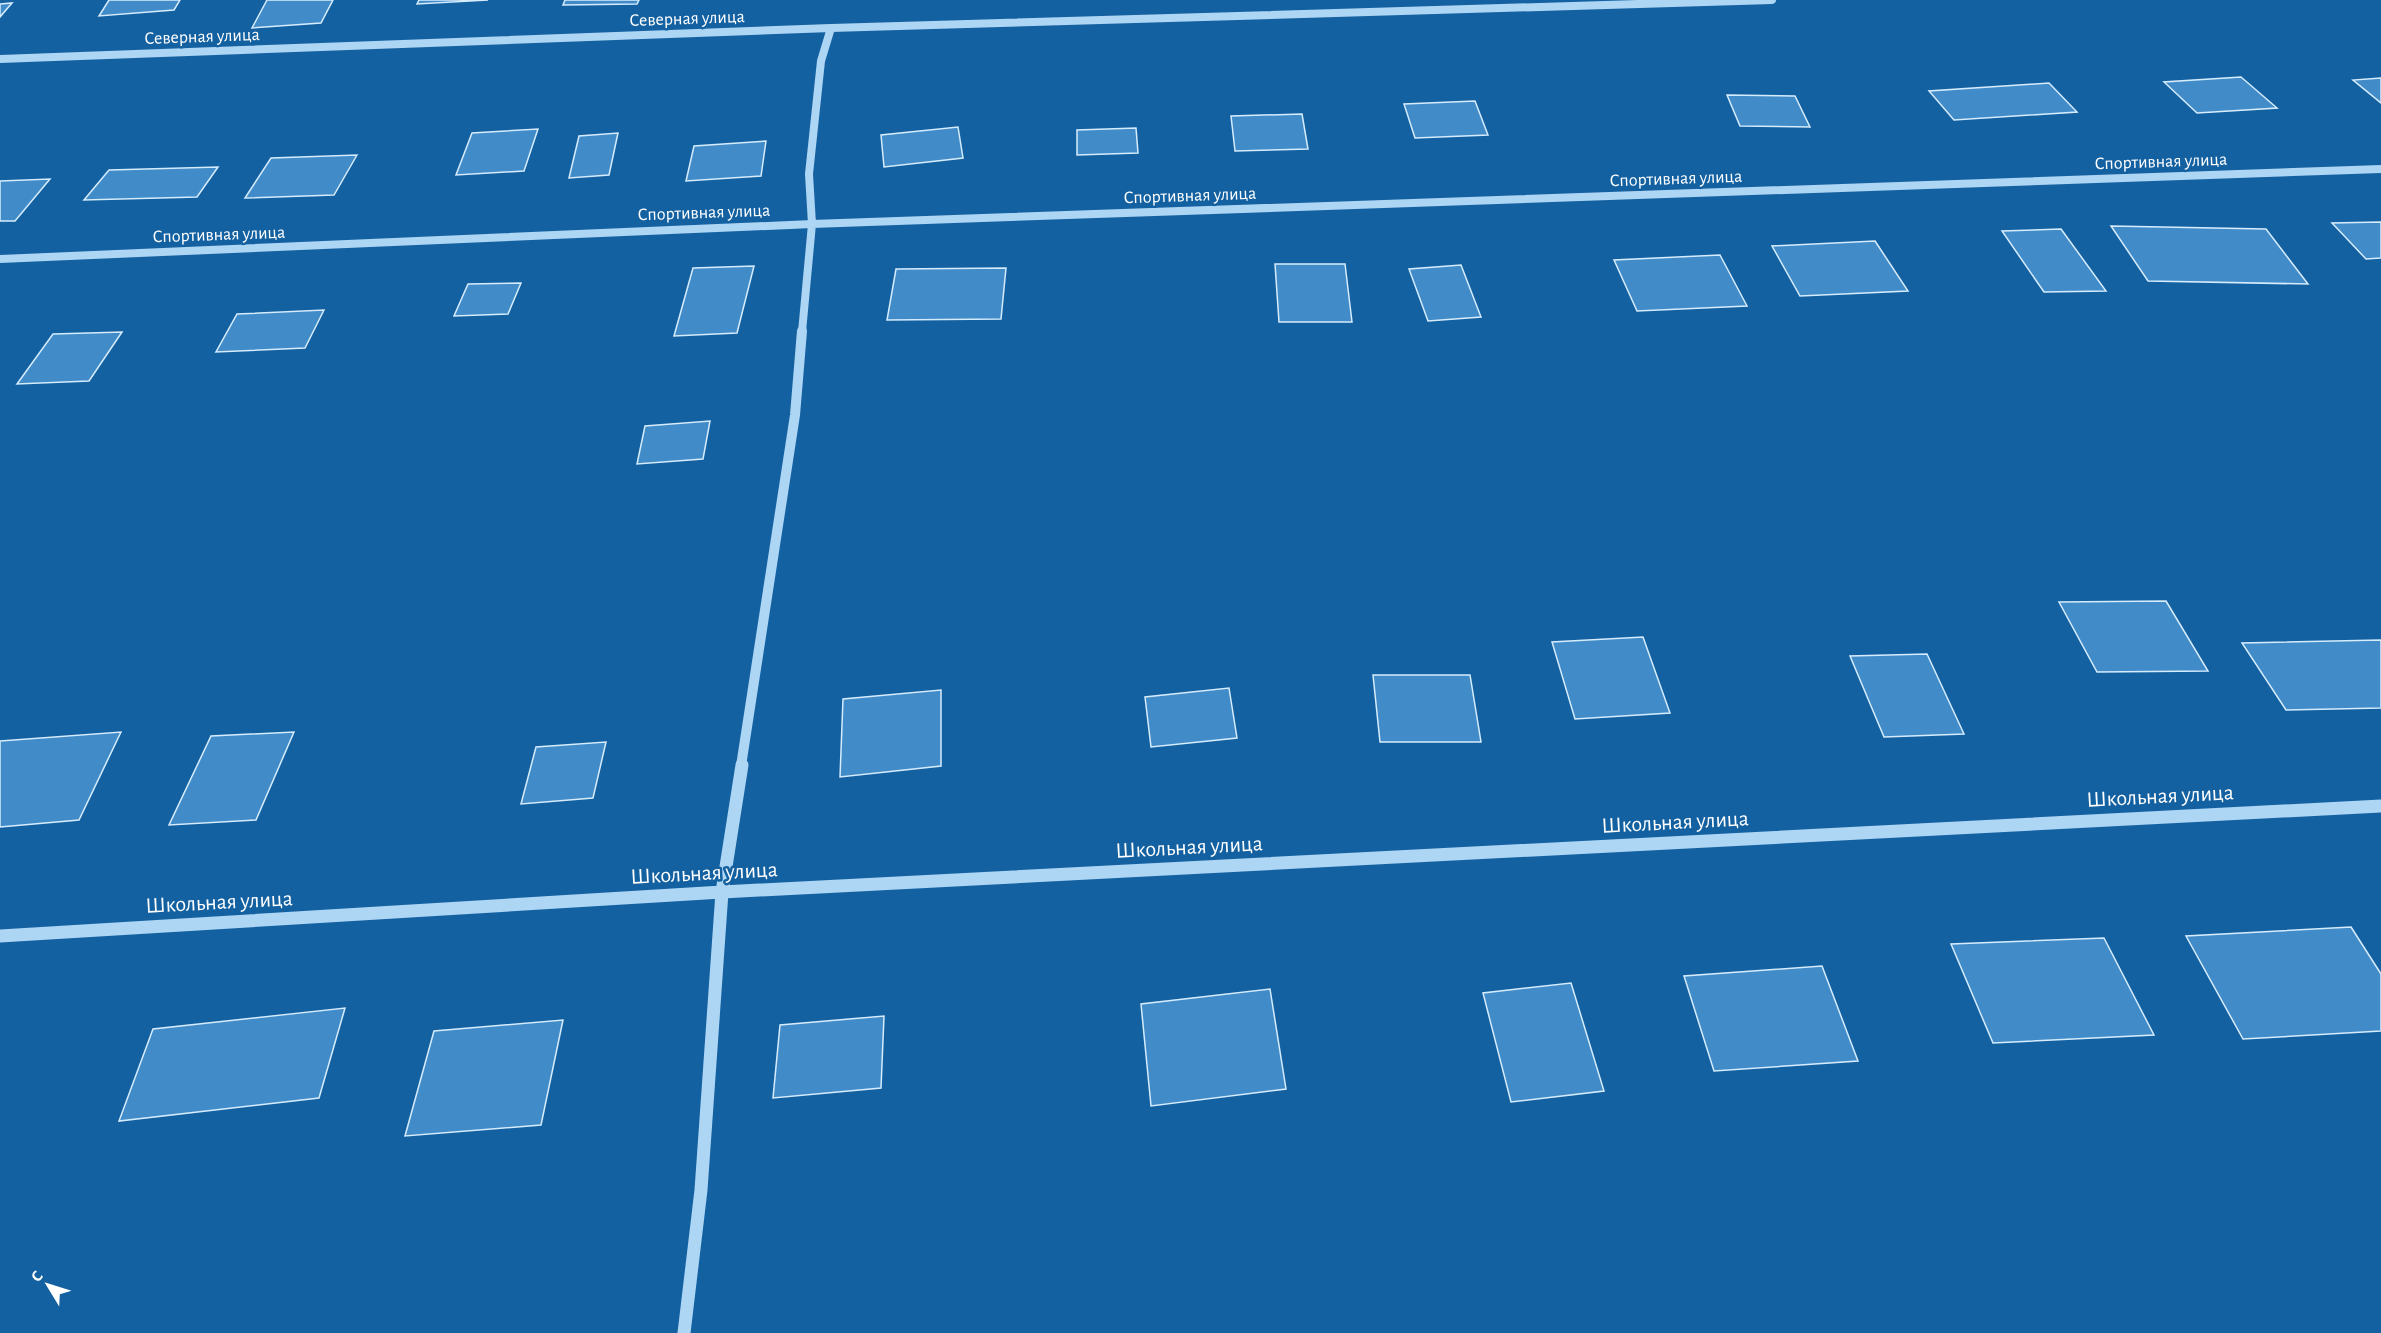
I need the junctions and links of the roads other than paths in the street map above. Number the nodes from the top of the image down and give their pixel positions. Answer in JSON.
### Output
{"nodes":[{"id":1,"x":1772,"y":0,"type":"edge"},
{"id":2,"x":831,"y":28,"type":"junction"},
{"id":3,"x":0,"y":59,"type":"edge"},
{"id":4,"x":2381,"y":169,"type":"edge"},
{"id":5,"x":812,"y":224,"type":"junction"},
{"id":6,"x":0,"y":259,"type":"edge"},
{"id":7,"x":2381,"y":806,"type":"edge"},
{"id":8,"x":722,"y":892,"type":"junction"},
{"id":9,"x":0,"y":936,"type":"edge"},
{"id":10,"x":684,"y":1333,"type":"edge"}],
"edges":[{"from":1,"to":2,"type":"street","name":"Северная улица"},
{"from":2,"to":3,"type":"street","name":"Северная улица"},
{"from":2,"to":5,"type":"street"},
{"from":4,"to":5,"type":"street","name":"Спортивная улица"},
{"from":5,"to":6,"type":"street","name":"Спортивная улица"},
{"from":5,"to":8,"type":"street"},
{"from":7,"to":8,"type":"street","name":"Школьная улица"},
{"from":8,"to":9,"type":"street","name":"Школьная улица"},
{"from":8,"to":10,"type":"street"}]}
